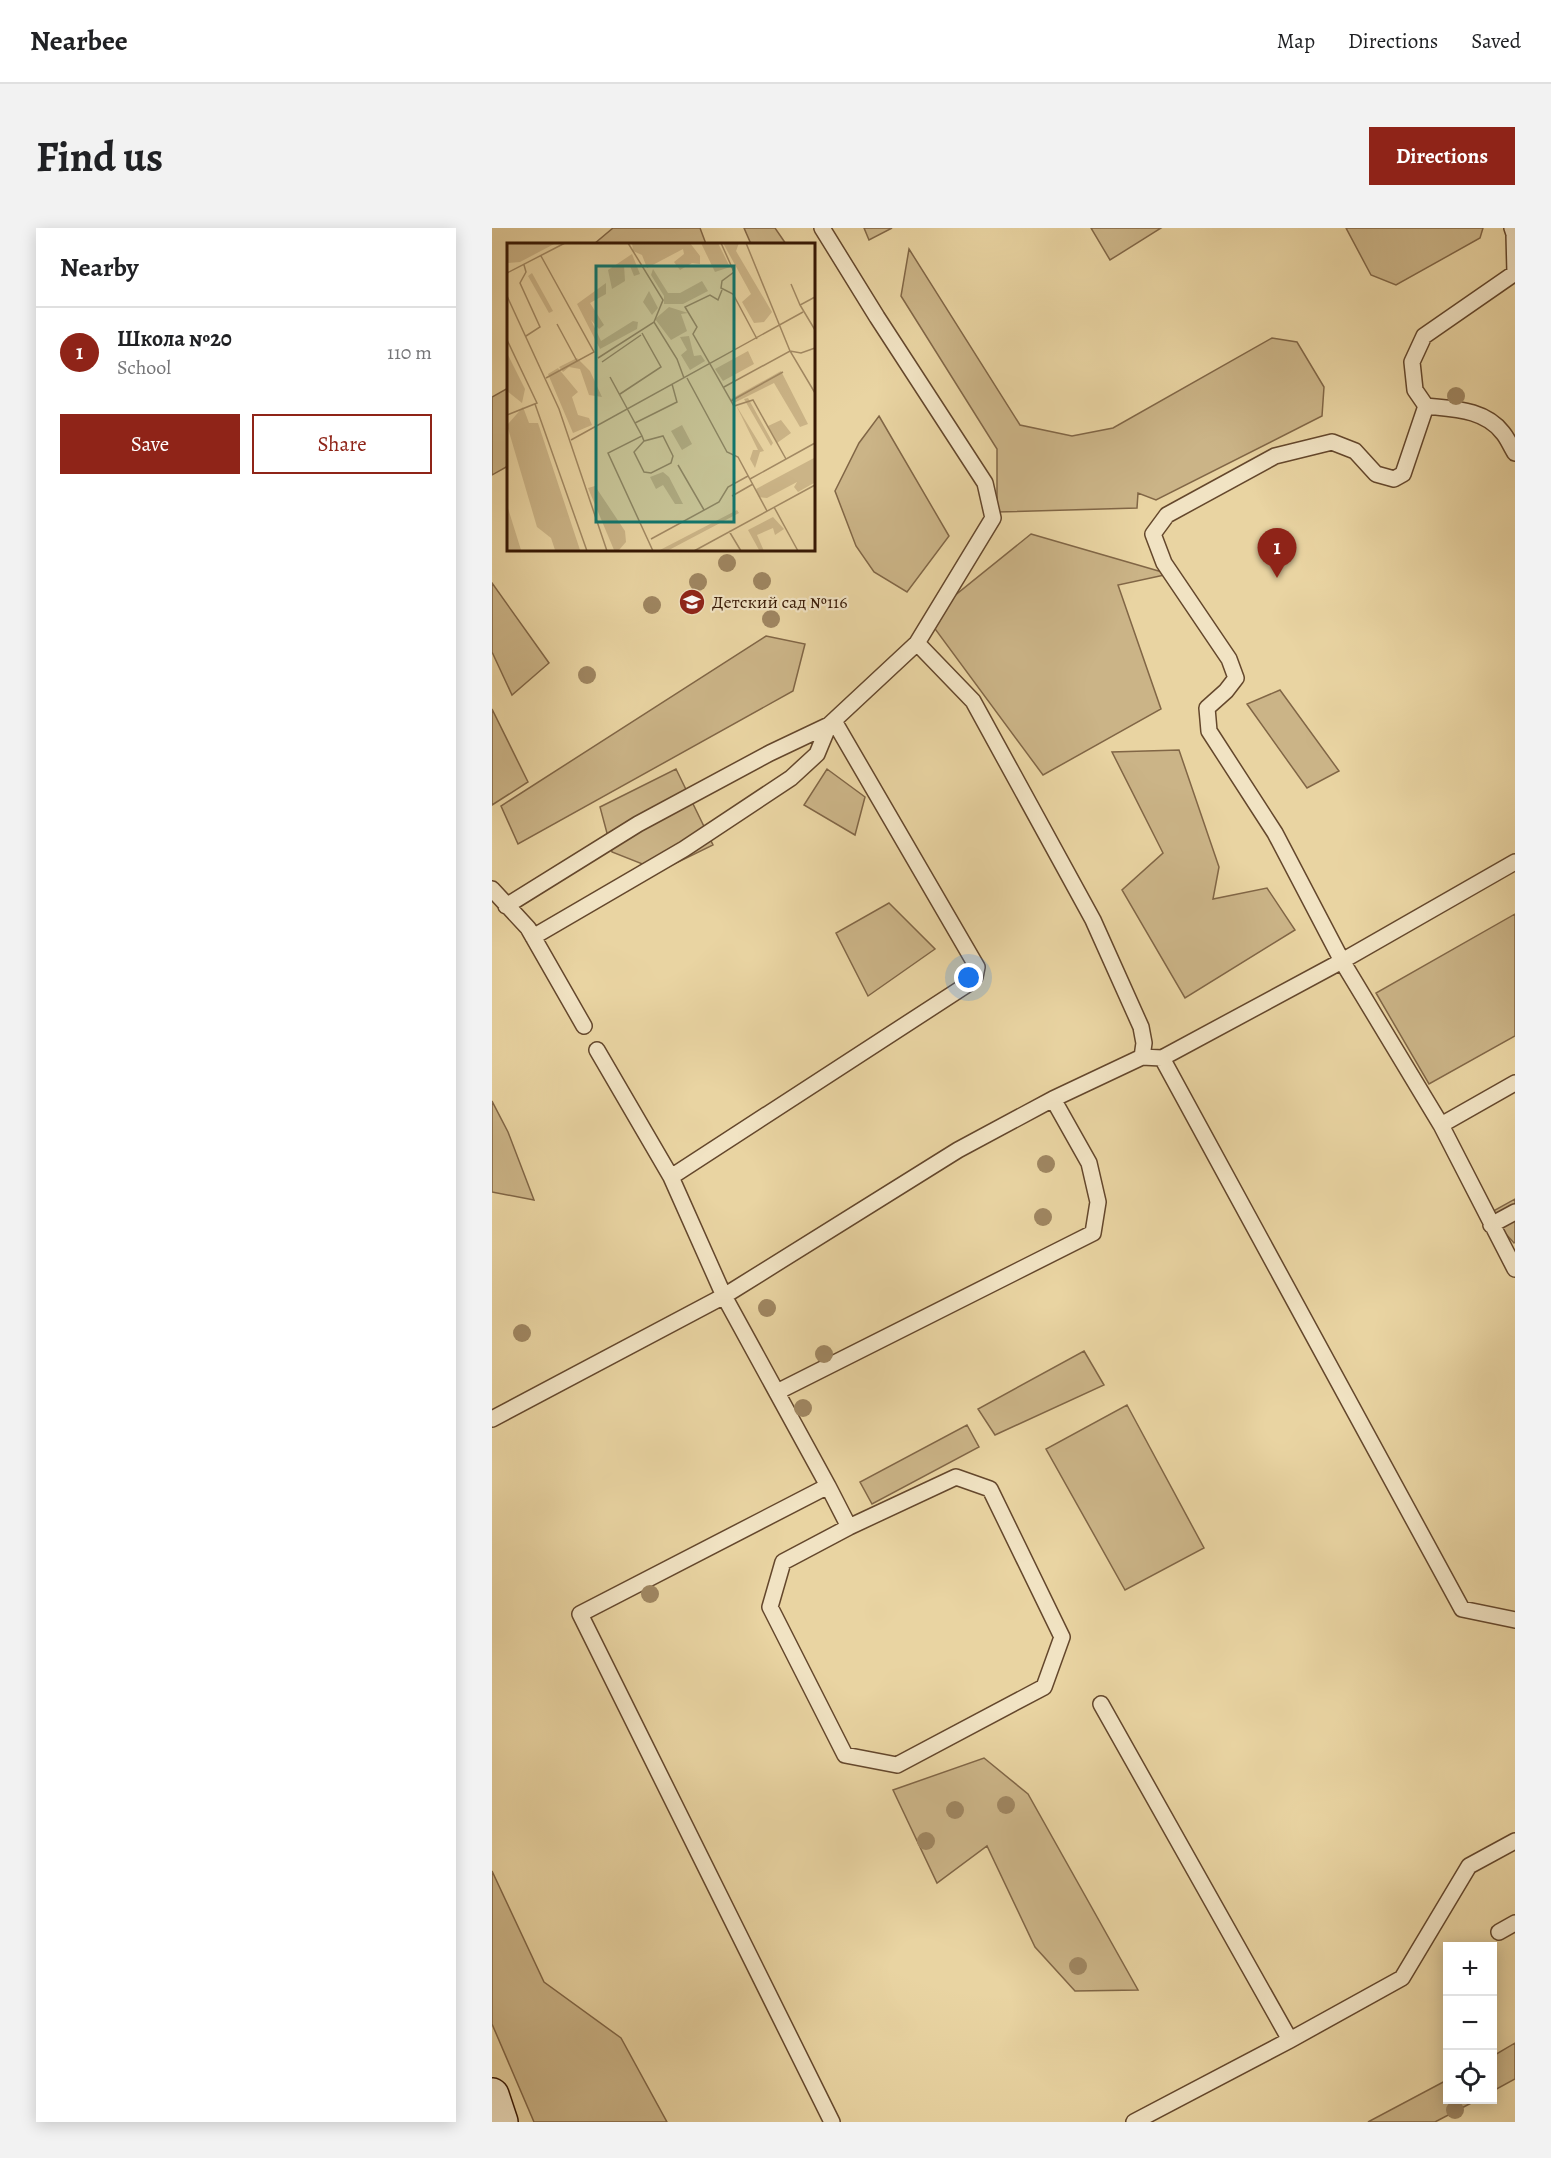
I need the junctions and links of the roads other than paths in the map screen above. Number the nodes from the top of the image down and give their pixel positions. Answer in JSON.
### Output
{"nodes":[{"id":1,"x":822,"y":228,"type":"edge"},
{"id":2,"x":1512,"y":228,"type":"edge"},
{"id":3,"x":1426,"y":406,"type":"junction"},
{"id":4,"x":1515,"y":453,"type":"edge"},
{"id":5,"x":917,"y":643,"type":"junction"},
{"id":6,"x":832,"y":723,"type":"junction"},
{"id":7,"x":1515,"y":862,"type":"edge"},
{"id":8,"x":492,"y":888,"type":"edge"},
{"id":9,"x":506,"y":906,"type":"junction"},
{"id":10,"x":533,"y":937,"type":"junction"},
{"id":11,"x":1342,"y":961,"type":"junction"},
{"id":12,"x":584,"y":1026,"type":"dead end"},
{"id":13,"x":597,"y":1050,"type":"dead end"},
{"id":14,"x":1142,"y":1057,"type":"junction"},
{"id":15,"x":1162,"y":1058,"type":"junction"},
{"id":16,"x":1515,"y":1083,"type":"edge"},
{"id":17,"x":1053,"y":1100,"type":"junction"},
{"id":18,"x":1441,"y":1125,"type":"junction"},
{"id":19,"x":671,"y":1177,"type":"junction"},
{"id":20,"x":1515,"y":1212,"type":"edge"},
{"id":21,"x":1491,"y":1225,"type":"junction"},
{"id":22,"x":1515,"y":1269,"type":"edge"},
{"id":23,"x":724,"y":1296,"type":"junction"},
{"id":24,"x":777,"y":1392,"type":"junction"},
{"id":25,"x":492,"y":1419,"type":"edge"},
{"id":26,"x":828,"y":1486,"type":"junction"},
{"id":27,"x":849,"y":1527,"type":"junction"},
{"id":28,"x":1515,"y":1620,"type":"edge"},
{"id":29,"x":1101,"y":1704,"type":"dead end"},
{"id":30,"x":1515,"y":1841,"type":"edge"},
{"id":31,"x":1515,"y":1923,"type":"edge"},
{"id":32,"x":1499,"y":1932,"type":"dead end"},
{"id":33,"x":1290,"y":2040,"type":"junction"},
{"id":34,"x":492,"y":2095,"type":"edge"},
{"id":35,"x":501,"y":2122,"type":"edge"},
{"id":36,"x":832,"y":2122,"type":"edge"},
{"id":37,"x":1134,"y":2122,"type":"edge"}],
"edges":[{"from":1,"to":5,"type":"lane"},
{"from":2,"to":3,"type":"lane"},
{"from":3,"to":4,"type":"lane"},
{"from":3,"to":11,"type":"lane"},
{"from":5,"to":6,"type":"lane"},
{"from":5,"to":14,"type":"lane"},
{"from":6,"to":9,"type":"lane"},
{"from":6,"to":10,"type":"lane"},
{"from":6,"to":19,"type":"lane"},
{"from":7,"to":11,"type":"lane"},
{"from":8,"to":9,"type":"lane"},
{"from":9,"to":10,"type":"lane"},
{"from":10,"to":12,"type":"lane"},
{"from":11,"to":15,"type":"lane"},
{"from":11,"to":18,"type":"lane"},
{"from":13,"to":19,"type":"lane"},
{"from":14,"to":15,"type":"lane"},
{"from":14,"to":17,"type":"lane"},
{"from":15,"to":28,"type":"lane"},
{"from":16,"to":18,"type":"lane"},
{"from":17,"to":23,"type":"lane"},
{"from":17,"to":24,"type":"lane"},
{"from":18,"to":21,"type":"lane"},
{"from":19,"to":23,"type":"lane"},
{"from":20,"to":21,"type":"lane"},
{"from":21,"to":22,"type":"lane"},
{"from":23,"to":24,"type":"lane"},
{"from":23,"to":25,"type":"lane"},
{"from":24,"to":26,"type":"lane"},
{"from":26,"to":27,"type":"lane"},
{"from":26,"to":36,"type":"lane"},
{"from":27,"to":27,"type":"lane"},
{"from":29,"to":33,"type":"lane"},
{"from":30,"to":33,"type":"lane"},
{"from":31,"to":32,"type":"lane"},
{"from":33,"to":37,"type":"lane"},
{"from":34,"to":35,"type":"main road"}]}
